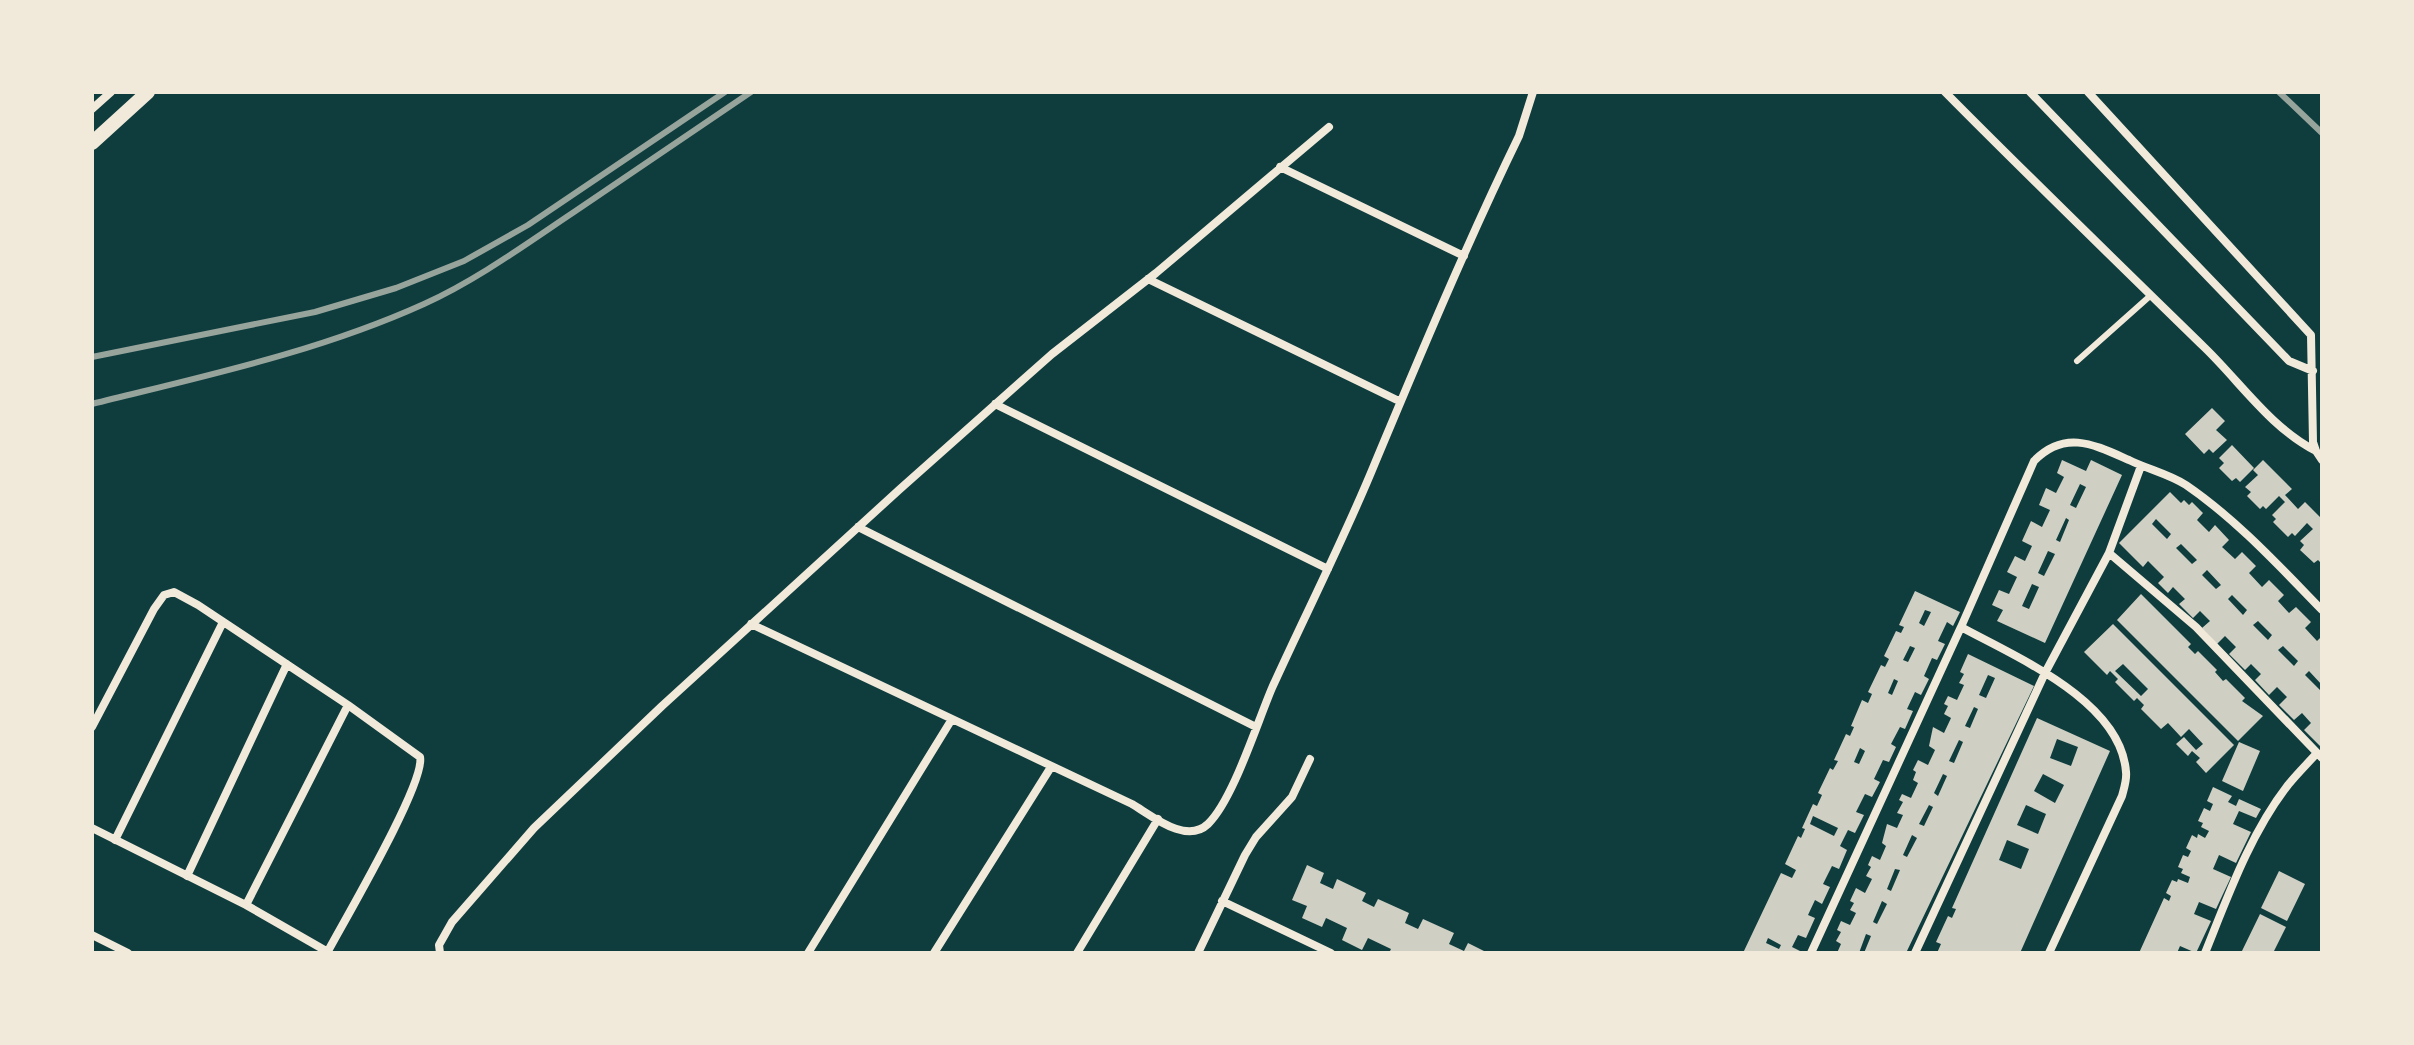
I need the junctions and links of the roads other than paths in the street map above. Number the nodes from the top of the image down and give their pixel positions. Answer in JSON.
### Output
{"nodes":[{"id":1,"x":111,"y":92,"type":"edge"},
{"id":2,"x":148,"y":92,"type":"edge"},
{"id":3,"x":1533,"y":92,"type":"edge"},
{"id":4,"x":1945,"y":92,"type":"edge"},
{"id":5,"x":2030,"y":92,"type":"edge"},
{"id":6,"x":2088,"y":92,"type":"edge"},
{"id":7,"x":92,"y":109,"type":"edge"},
{"id":8,"x":1329,"y":127,"type":"dead end"},
{"id":9,"x":92,"y":143,"type":"edge"},
{"id":10,"x":1280,"y":167,"type":"junction"},
{"id":11,"x":1464,"y":256,"type":"junction"},
{"id":12,"x":1148,"y":279,"type":"junction"},
{"id":13,"x":2150,"y":296,"type":"junction"},
{"id":14,"x":2077,"y":361,"type":"dead end"},
{"id":15,"x":2313,"y":371,"type":"junction"},
{"id":16,"x":1399,"y":401,"type":"junction"},
{"id":17,"x":995,"y":404,"type":"junction"},
{"id":18,"x":2316,"y":451,"type":"junction"},
{"id":19,"x":2322,"y":460,"type":"edge"},
{"id":20,"x":2141,"y":466,"type":"junction"},
{"id":21,"x":858,"y":527,"type":"junction"},
{"id":22,"x":2109,"y":553,"type":"junction"},
{"id":23,"x":1328,"y":569,"type":"junction"},
{"id":24,"x":2322,"y":610,"type":"edge"},
{"id":25,"x":223,"y":622,"type":"junction"},
{"id":26,"x":751,"y":624,"type":"junction"},
{"id":27,"x":1961,"y":627,"type":"junction"},
{"id":28,"x":287,"y":664,"type":"junction"},
{"id":29,"x":2045,"y":673,"type":"junction"},
{"id":30,"x":348,"y":705,"type":"junction"},
{"id":31,"x":952,"y":719,"type":"junction"},
{"id":32,"x":92,"y":727,"type":"edge"},
{"id":33,"x":1256,"y":727,"type":"junction"},
{"id":34,"x":2320,"y":755,"type":"edge"},
{"id":35,"x":1310,"y":759,"type":"dead end"},
{"id":36,"x":1051,"y":767,"type":"junction"},
{"id":37,"x":1158,"y":819,"type":"junction"},
{"id":38,"x":92,"y":828,"type":"edge"},
{"id":39,"x":115,"y":840,"type":"junction"},
{"id":40,"x":187,"y":876,"type":"junction"},
{"id":41,"x":1222,"y":901,"type":"junction"},
{"id":42,"x":246,"y":905,"type":"junction"},
{"id":43,"x":92,"y":935,"type":"edge"},
{"id":44,"x":113,"y":950,"type":"edge"},
{"id":45,"x":1316,"y":950,"type":"edge"},
{"id":46,"x":328,"y":952,"type":"edge"},
{"id":47,"x":128,"y":953,"type":"edge"},
{"id":48,"x":440,"y":953,"type":"edge"},
{"id":49,"x":808,"y":953,"type":"edge"},
{"id":50,"x":934,"y":953,"type":"edge"},
{"id":51,"x":1077,"y":953,"type":"edge"},
{"id":52,"x":1198,"y":953,"type":"edge"},
{"id":53,"x":1331,"y":953,"type":"edge"},
{"id":54,"x":1811,"y":953,"type":"edge"},
{"id":55,"x":1915,"y":953,"type":"edge"},
{"id":56,"x":2049,"y":953,"type":"edge"},
{"id":57,"x":2205,"y":953,"type":"edge"}],
"edges":[{"from":1,"to":7,"type":"street"},
{"from":2,"to":9,"type":"street"},
{"from":3,"to":11,"type":"street"},
{"from":4,"to":13,"type":"street"},
{"from":5,"to":15,"type":"street"},
{"from":6,"to":15,"type":"street"},
{"from":8,"to":10,"type":"street"},
{"from":10,"to":11,"type":"street"},
{"from":10,"to":12,"type":"street"},
{"from":11,"to":16,"type":"street"},
{"from":12,"to":16,"type":"street"},
{"from":12,"to":17,"type":"street"},
{"from":13,"to":14,"type":"lane"},
{"from":13,"to":18,"type":"street"},
{"from":15,"to":18,"type":"street"},
{"from":16,"to":23,"type":"street"},
{"from":17,"to":21,"type":"street"},
{"from":17,"to":23,"type":"street"},
{"from":18,"to":19,"type":"street"},
{"from":20,"to":22,"type":"street"},
{"from":20,"to":24,"type":"street"},
{"from":20,"to":27,"type":"street"},
{"from":21,"to":26,"type":"street"},
{"from":21,"to":33,"type":"street"},
{"from":22,"to":29,"type":"street"},
{"from":22,"to":34,"type":"street"},
{"from":23,"to":33,"type":"street"},
{"from":25,"to":28,"type":"street"},
{"from":25,"to":32,"type":"street"},
{"from":25,"to":39,"type":"street"},
{"from":26,"to":31,"type":"street"},
{"from":26,"to":48,"type":"street"},
{"from":27,"to":29,"type":"street"},
{"from":27,"to":54,"type":"street"},
{"from":28,"to":30,"type":"street"},
{"from":28,"to":40,"type":"street"},
{"from":29,"to":55,"type":"street"},
{"from":29,"to":56,"type":"street"},
{"from":30,"to":42,"type":"street"},
{"from":30,"to":46,"type":"street"},
{"from":31,"to":36,"type":"street"},
{"from":31,"to":49,"type":"street"},
{"from":33,"to":37,"type":"street"},
{"from":34,"to":57,"type":"street"},
{"from":35,"to":41,"type":"street"},
{"from":36,"to":37,"type":"street"},
{"from":36,"to":50,"type":"street"},
{"from":37,"to":51,"type":"street"},
{"from":38,"to":39,"type":"street"},
{"from":39,"to":40,"type":"street"},
{"from":40,"to":42,"type":"street"},
{"from":41,"to":45,"type":"street"},
{"from":41,"to":52,"type":"street"},
{"from":42,"to":46,"type":"street"},
{"from":43,"to":44,"type":"street"},
{"from":44,"to":47,"type":"street"},
{"from":45,"to":53,"type":"street"}]}
